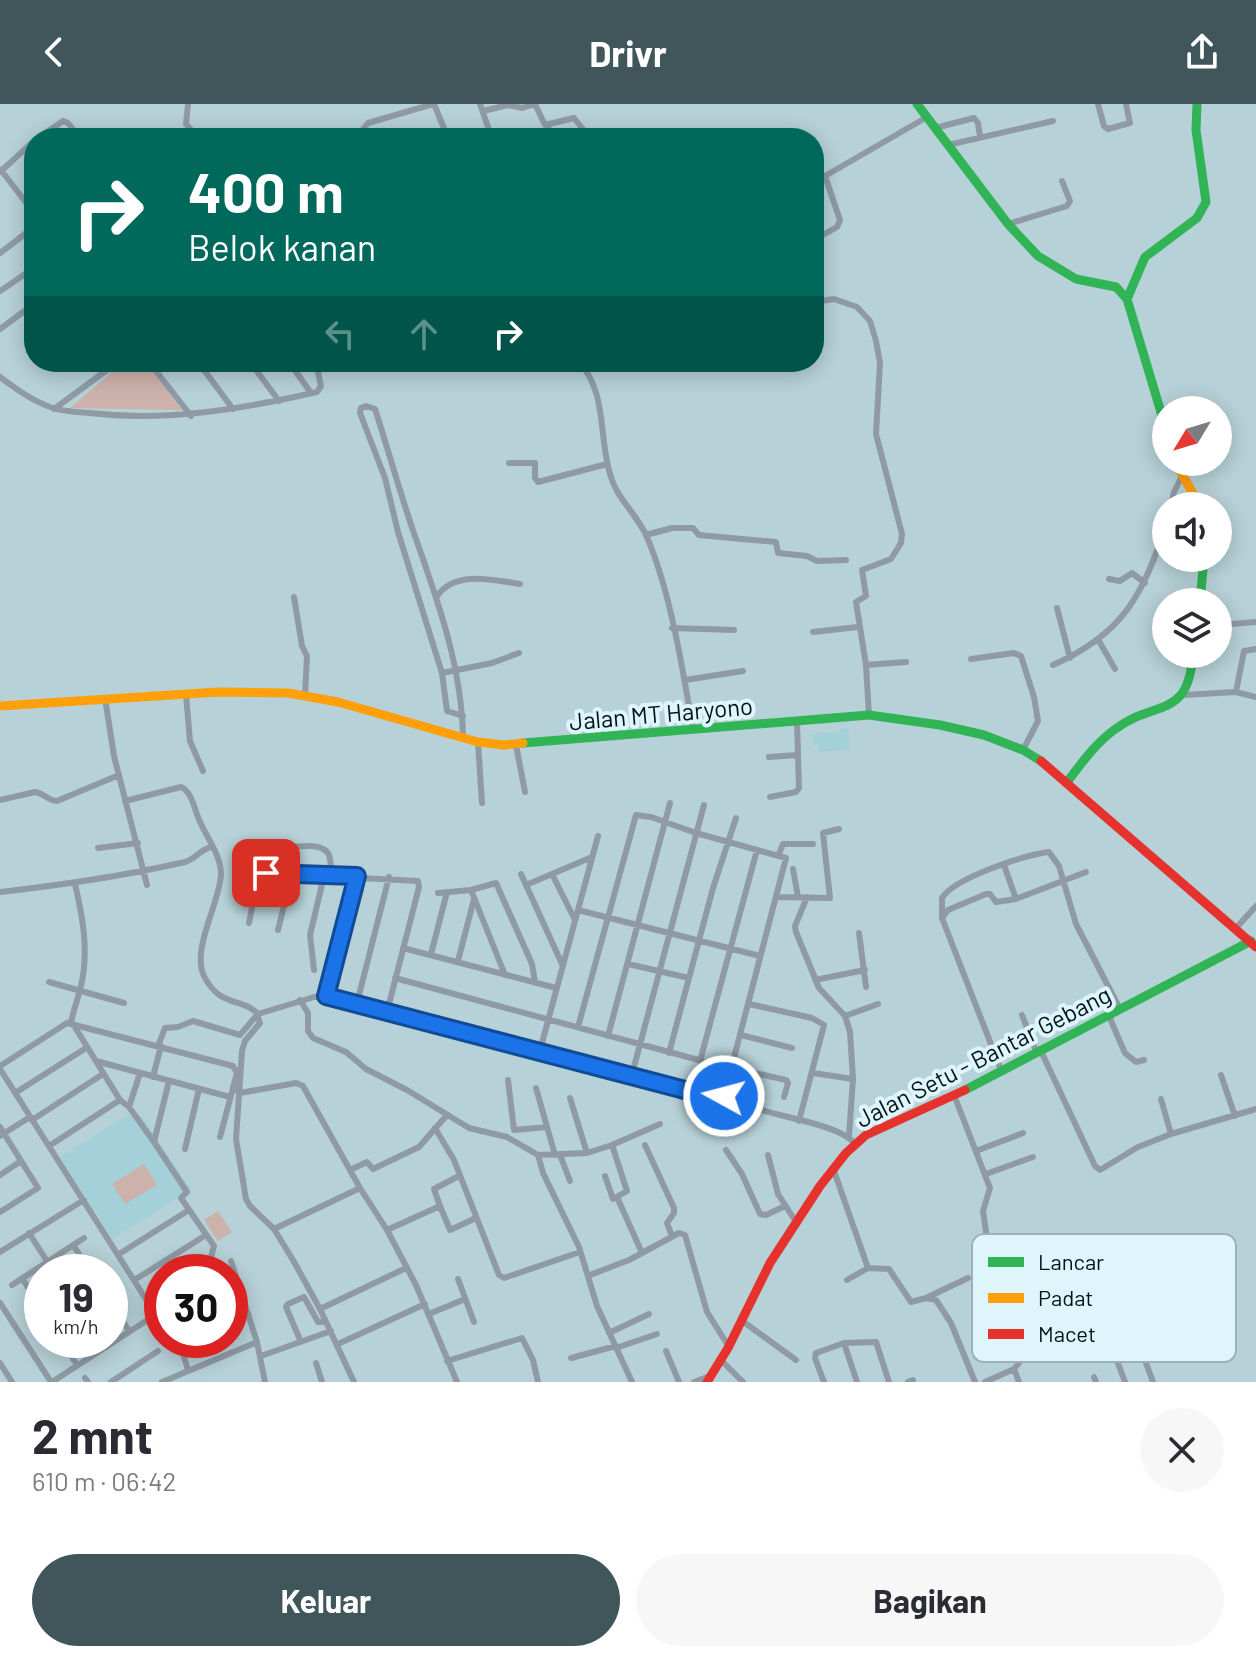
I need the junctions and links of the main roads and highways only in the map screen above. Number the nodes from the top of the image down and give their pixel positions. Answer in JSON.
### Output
{"nodes":[{"id":1,"x":917,"y":104,"type":"edge"},
{"id":2,"x":1197,"y":104,"type":"edge"},
{"id":3,"x":1127,"y":299,"type":"junction"},
{"id":4,"x":1156,"y":396,"type":"edge"},
{"id":5,"x":1191,"y":668,"type":"edge"},
{"id":6,"x":0,"y":706,"type":"edge"},
{"id":7,"x":1067,"y":782,"type":"junction"},
{"id":8,"x":1253,"y":944,"type":"edge"},
{"id":9,"x":710,"y":1378,"type":"edge"}],
"edges":[{"from":1,"to":3,"type":"main road"},
{"from":2,"to":3,"type":"main road"},
{"from":3,"to":4,"type":"main road"},
{"from":5,"to":7,"type":"main road"},
{"from":6,"to":7,"type":"main road","name":"Jalan MT Haryono"},
{"from":7,"to":8,"type":"main road","name":"Jalan MT Haryono"},
{"from":8,"to":9,"type":"main road","name":"Jalan Setu - Bantar Gebang"}]}
